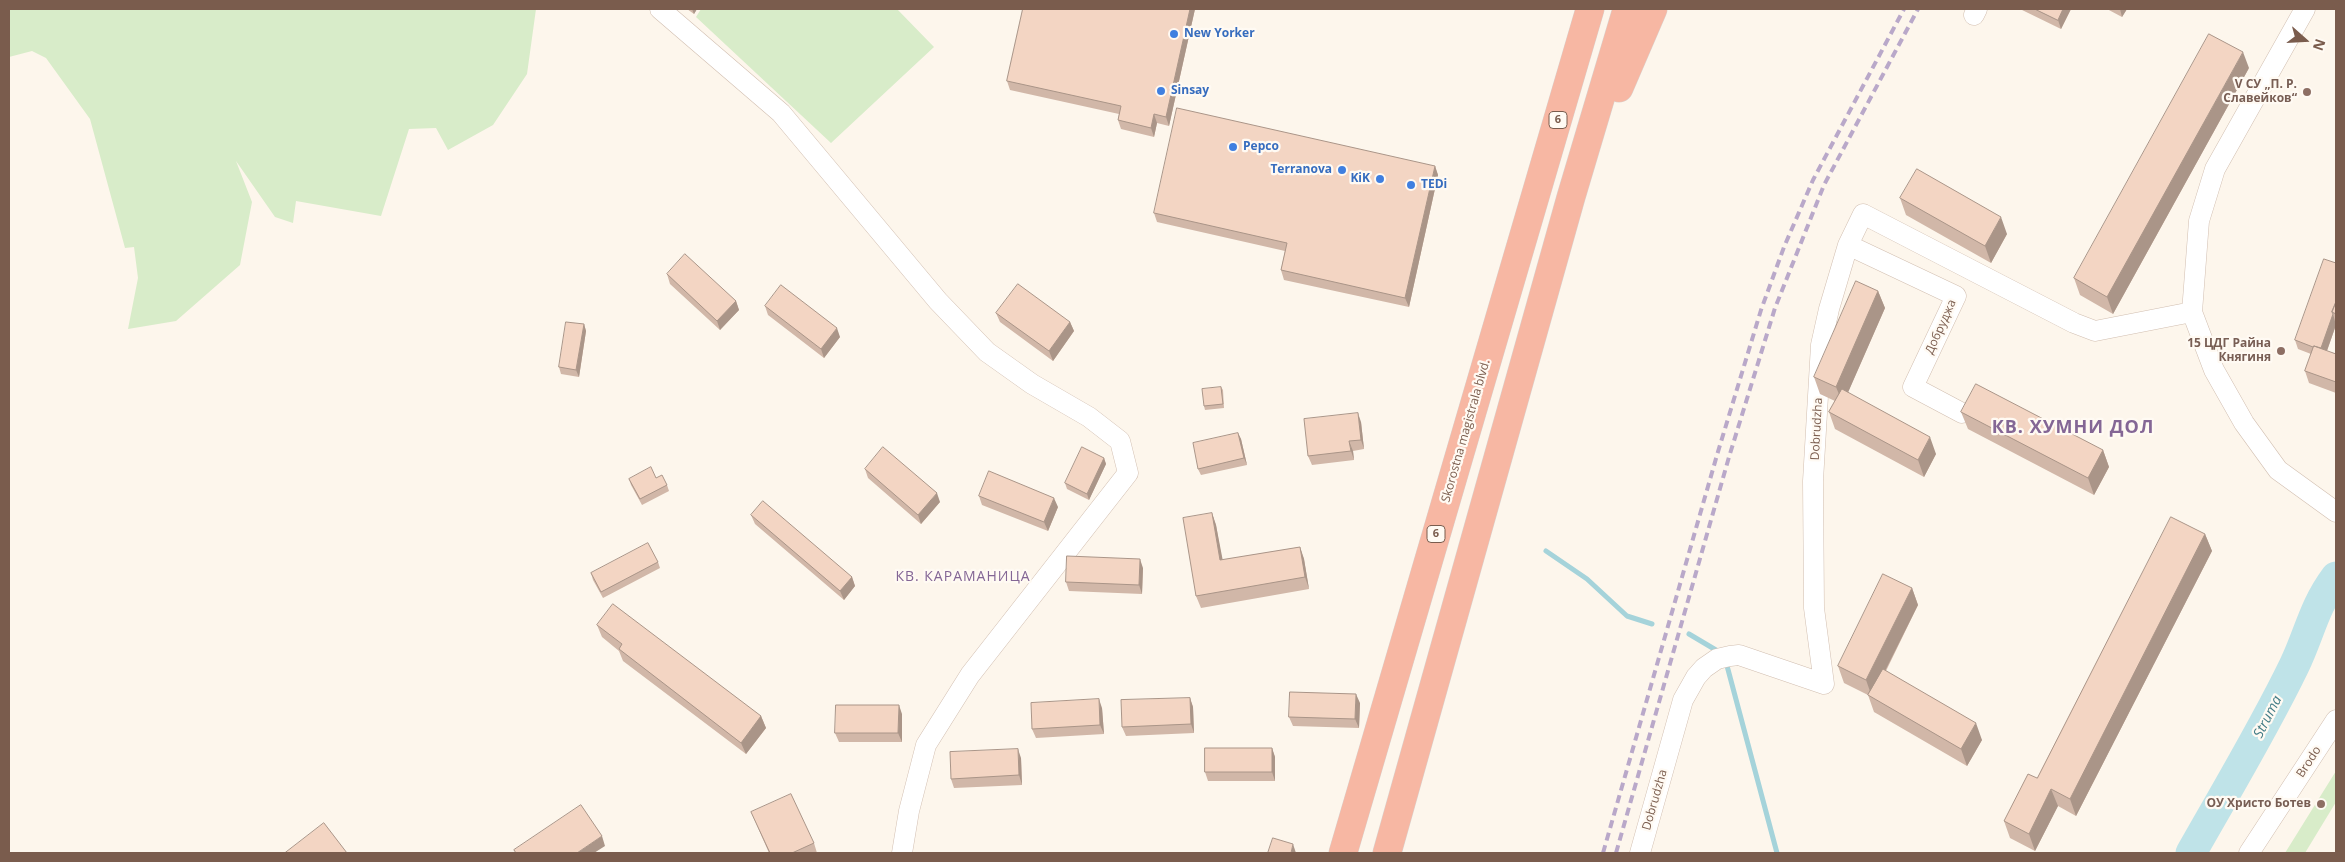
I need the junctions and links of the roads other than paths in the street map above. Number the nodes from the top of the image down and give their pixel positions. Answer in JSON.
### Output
{"nodes":[{"id":1,"x":660,"y":9,"type":"edge"},
{"id":2,"x":1627,"y":9,"type":"edge"},
{"id":3,"x":1653,"y":9,"type":"edge"},
{"id":4,"x":2305,"y":9,"type":"edge"},
{"id":5,"x":1588,"y":14,"type":"edge"},
{"id":6,"x":1571,"y":197,"type":"junction"},
{"id":7,"x":1848,"y":245,"type":"junction"},
{"id":8,"x":2192,"y":312,"type":"junction"},
{"id":9,"x":1962,"y":413,"type":"edge"},
{"id":10,"x":2336,"y":512,"type":"edge"},
{"id":11,"x":2336,"y":720,"type":"edge"},
{"id":12,"x":902,"y":853,"type":"edge"},
{"id":13,"x":1343,"y":853,"type":"edge"},
{"id":14,"x":1387,"y":853,"type":"edge"},
{"id":15,"x":1640,"y":853,"type":"edge"},
{"id":16,"x":2249,"y":853,"type":"edge"}],
"edges":[{"from":1,"to":12,"type":"street"},
{"from":2,"to":6,"type":"highway"},
{"from":3,"to":6,"type":"highway"},
{"from":4,"to":8,"type":"street"},
{"from":5,"to":13,"type":"highway","name":"Skorostna magistrala blvd.","number":"6"},
{"from":6,"to":14,"type":"highway"},
{"from":7,"to":8,"type":"street","name":"Dobrudzha"},
{"from":7,"to":9,"type":"street","name":"Добруджа"},
{"from":7,"to":15,"type":"street","name":"Dobrudzha"},
{"from":8,"to":10,"type":"street"},
{"from":11,"to":16,"type":"street","name":"Brodo"}]}
